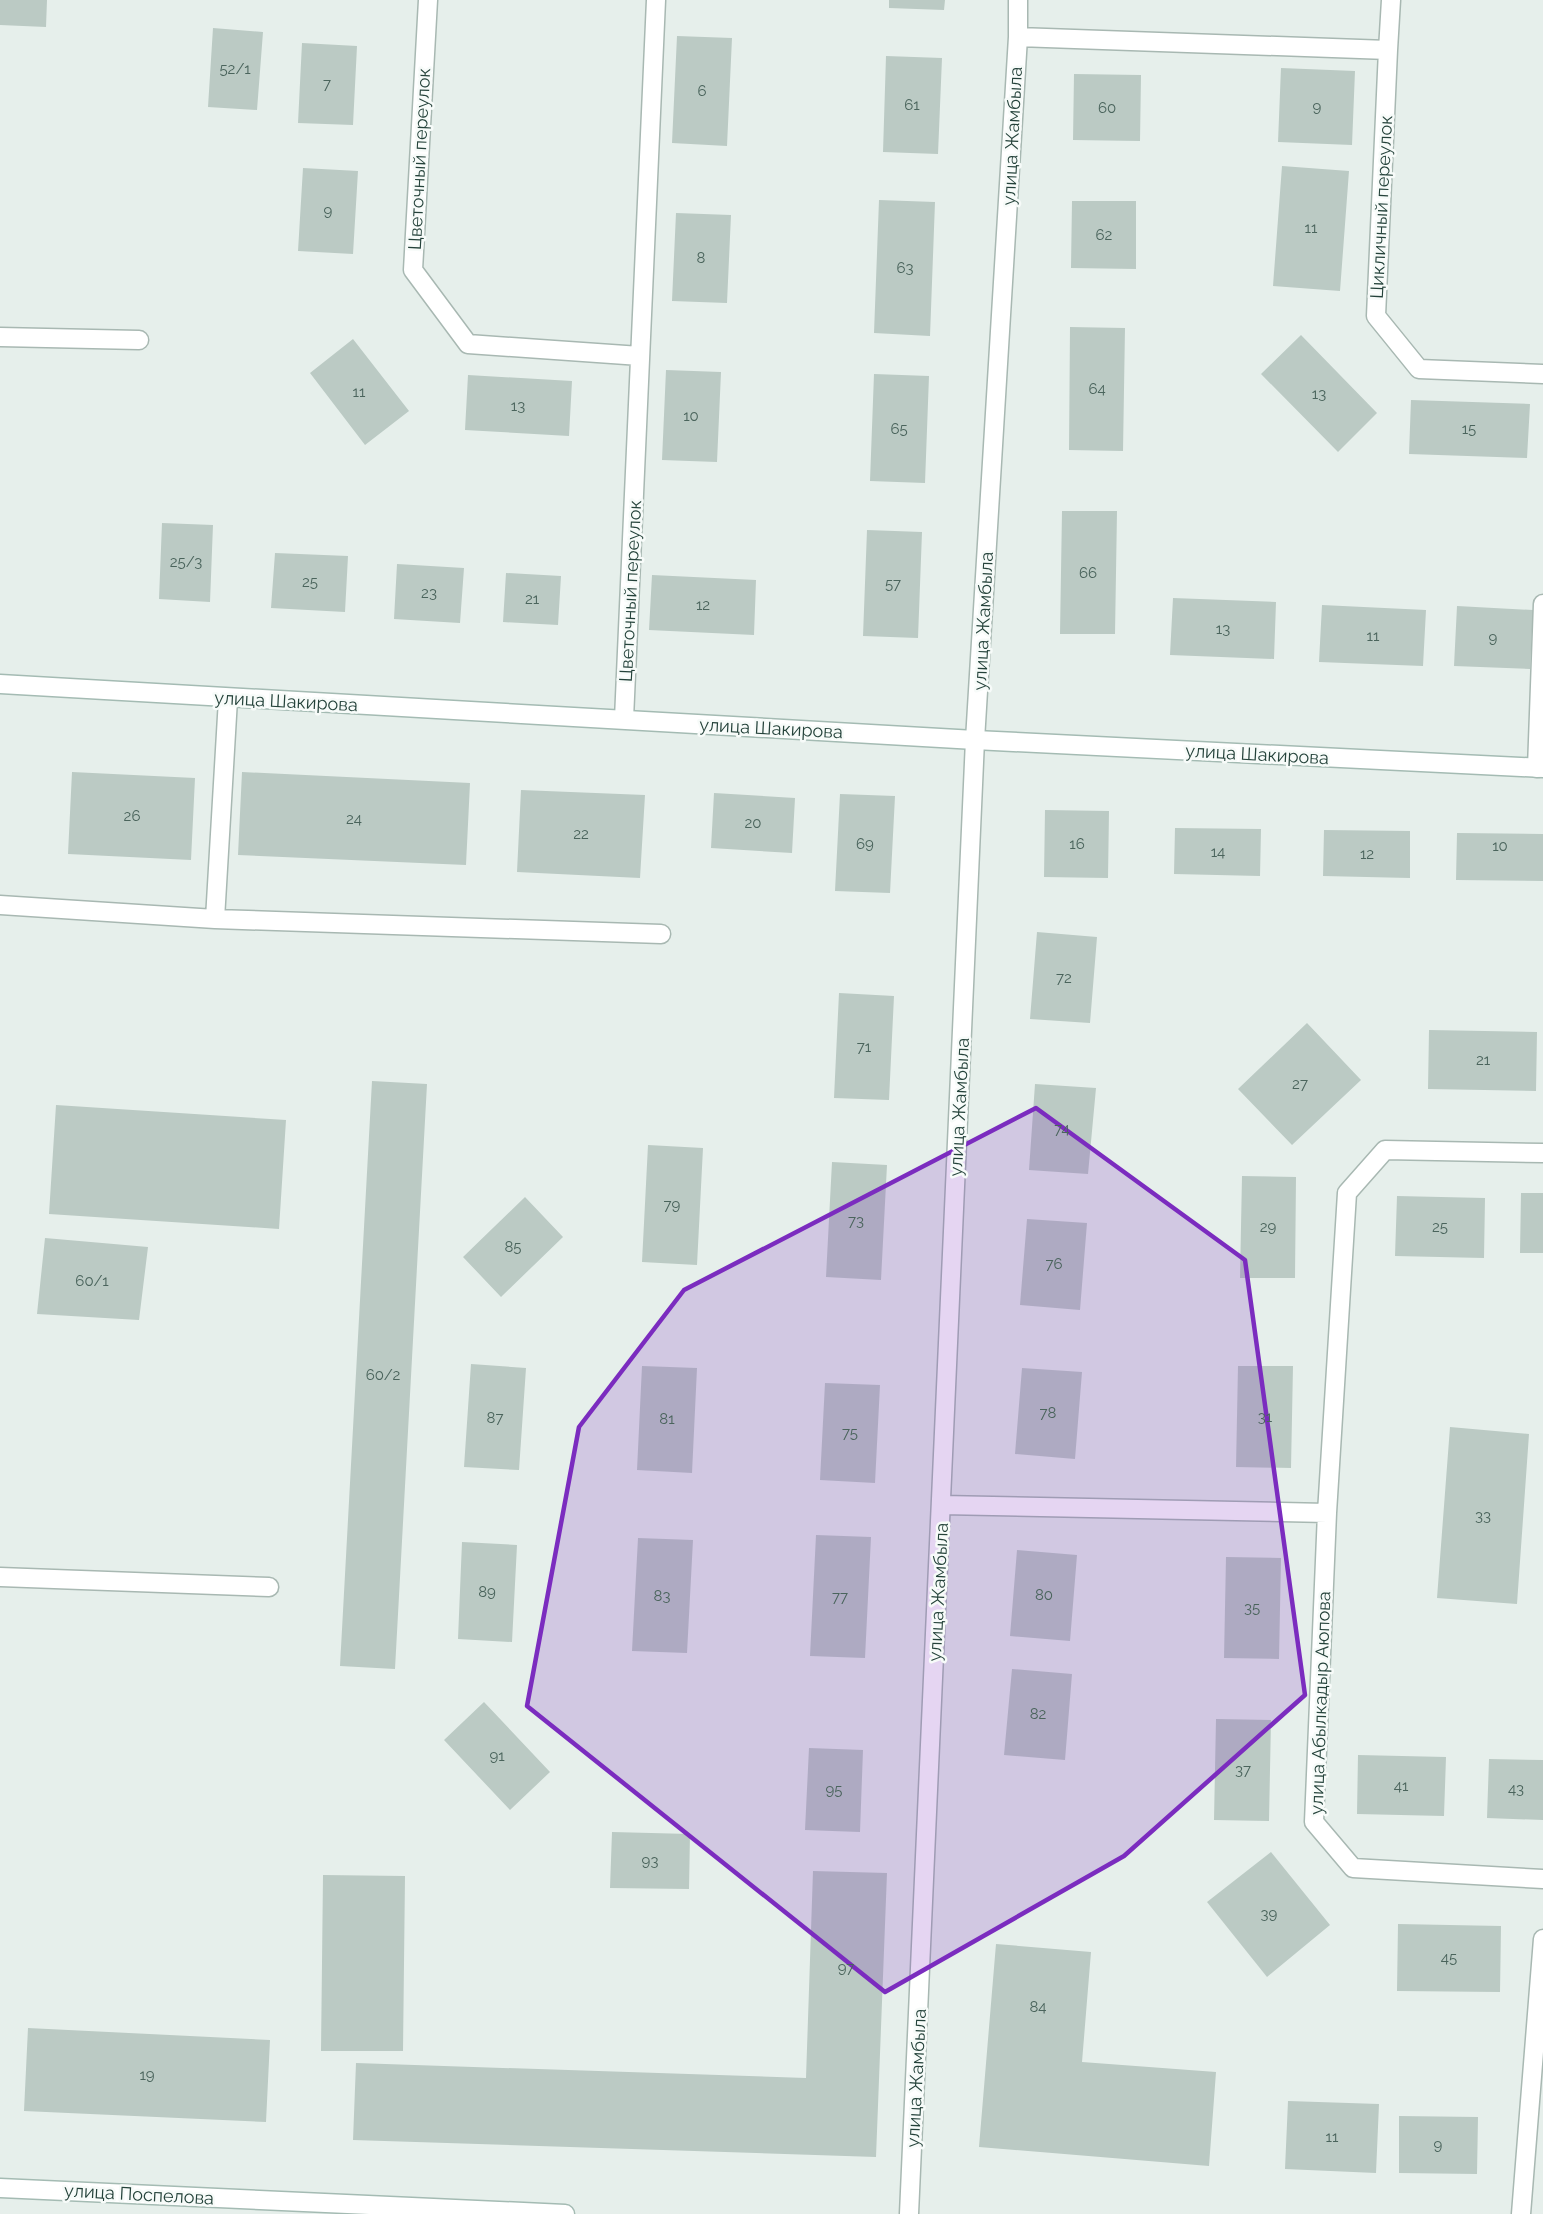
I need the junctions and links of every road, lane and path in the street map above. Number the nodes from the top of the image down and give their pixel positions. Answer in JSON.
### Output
{"nodes":[{"id":1,"x":428,"y":0,"type":"edge"},
{"id":2,"x":657,"y":0,"type":"edge"},
{"id":3,"x":1018,"y":0,"type":"edge"},
{"id":4,"x":1391,"y":0,"type":"edge"},
{"id":5,"x":1018,"y":37,"type":"junction"},
{"id":6,"x":1388,"y":50,"type":"junction"},
{"id":7,"x":0,"y":337,"type":"edge"},
{"id":8,"x":139,"y":339,"type":"dead end"},
{"id":9,"x":640,"y":356,"type":"junction"},
{"id":10,"x":1543,"y":374,"type":"edge"},
{"id":11,"x":1543,"y":604,"type":"edge"},
{"id":12,"x":0,"y":684,"type":"edge"},
{"id":13,"x":228,"y":699,"type":"junction"},
{"id":14,"x":624,"y":719,"type":"junction"},
{"id":15,"x":975,"y":740,"type":"junction"},
{"id":16,"x":1540,"y":768,"type":"edge"},
{"id":17,"x":0,"y":905,"type":"edge"},
{"id":18,"x":215,"y":919,"type":"junction"},
{"id":19,"x":661,"y":934,"type":"dead end"},
{"id":20,"x":1543,"y":1153,"type":"edge"},
{"id":21,"x":942,"y":1505,"type":"junction"},
{"id":22,"x":1326,"y":1513,"type":"junction"},
{"id":23,"x":0,"y":1577,"type":"edge"},
{"id":24,"x":269,"y":1587,"type":"dead end"},
{"id":25,"x":1543,"y":1879,"type":"edge"},
{"id":26,"x":1543,"y":1939,"type":"edge"},
{"id":27,"x":0,"y":2188,"type":"edge"},
{"id":28,"x":565,"y":2214,"type":"edge"},
{"id":29,"x":909,"y":2214,"type":"edge"},
{"id":30,"x":1521,"y":2214,"type":"edge"}],
"edges":[{"from":1,"to":9,"type":"street","name":"Цветочный переулок"},
{"from":2,"to":9,"type":"street","name":"Цветочный переулок"},
{"from":3,"to":5,"type":"street","name":"улица Жамбыла"},
{"from":4,"to":6,"type":"street","name":"Цикличный переулок"},
{"from":5,"to":6,"type":"street"},
{"from":5,"to":15,"type":"street","name":"улица Жамбыла"},
{"from":6,"to":10,"type":"street","name":"Цикличный переулок"},
{"from":7,"to":8,"type":"street"},
{"from":9,"to":14,"type":"street","name":"Цветочный переулок"},
{"from":11,"to":16,"type":"street"},
{"from":12,"to":13,"type":"street","name":"улица Шакирова"},
{"from":13,"to":14,"type":"street","name":"улица Шакирова"},
{"from":13,"to":18,"type":"street"},
{"from":14,"to":15,"type":"street","name":"улица Шакирова"},
{"from":15,"to":16,"type":"street","name":"улица Шакирова"},
{"from":15,"to":21,"type":"street","name":"улица Жамбыла"},
{"from":17,"to":18,"type":"street"},
{"from":18,"to":19,"type":"street"},
{"from":20,"to":22,"type":"street","name":"улица Абылкадыр Аюпова"},
{"from":21,"to":22,"type":"street"},
{"from":21,"to":29,"type":"street","name":"улица Жамбыла"},
{"from":22,"to":25,"type":"street","name":"улица Абылкадыр Аюпова"},
{"from":23,"to":24,"type":"street"},
{"from":26,"to":30,"type":"street"},
{"from":27,"to":28,"type":"street","name":"улица Поспелова"}]}
